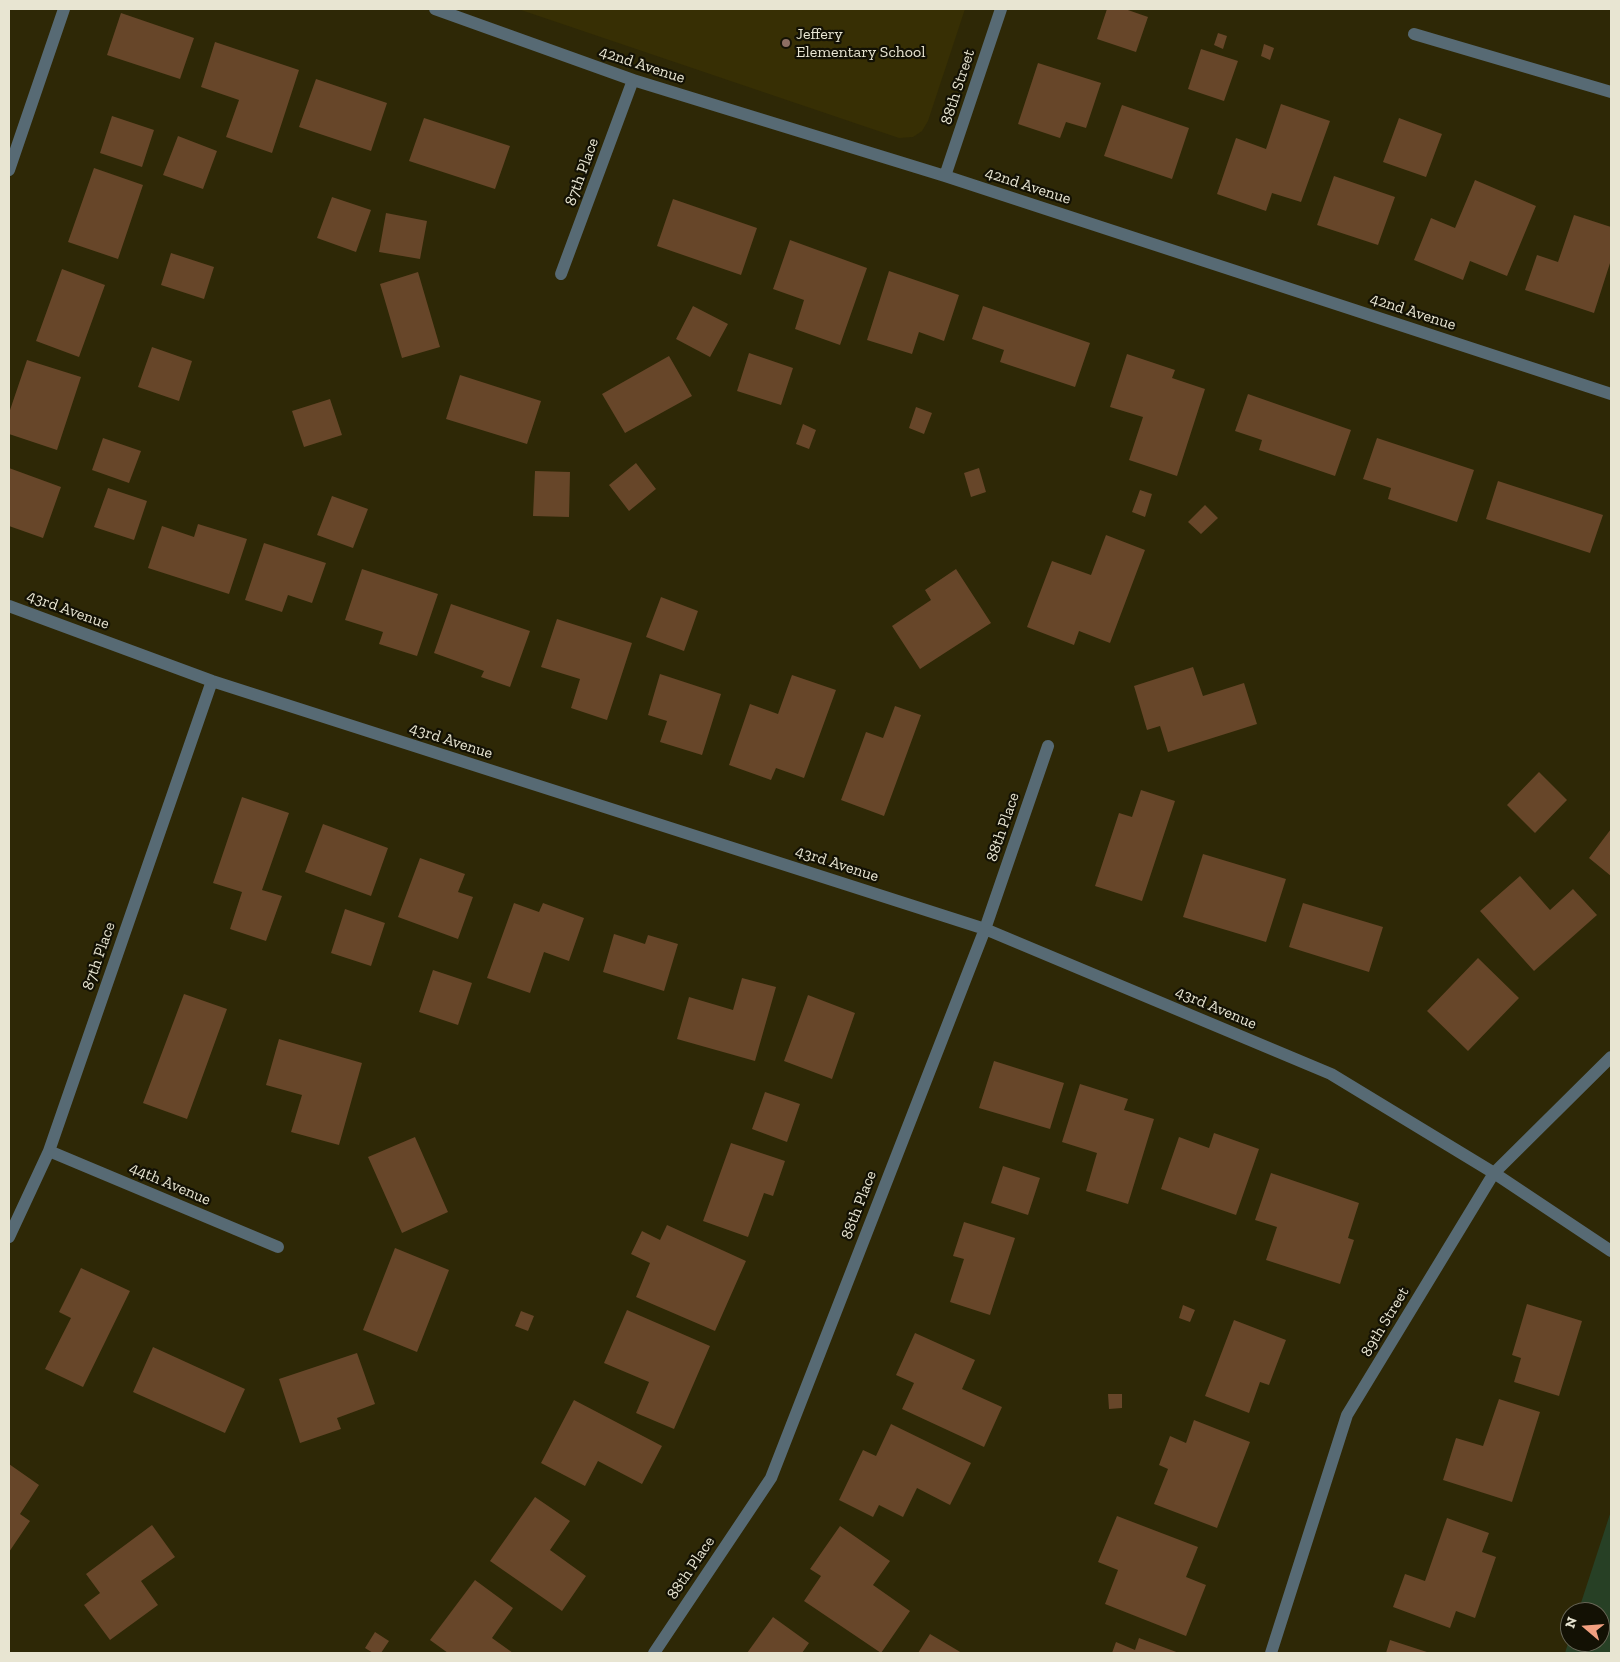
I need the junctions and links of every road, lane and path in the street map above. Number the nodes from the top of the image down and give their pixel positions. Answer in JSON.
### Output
{"nodes":[{"id":1,"x":64,"y":9,"type":"edge"},
{"id":2,"x":435,"y":9,"type":"edge"},
{"id":3,"x":1001,"y":9,"type":"edge"},
{"id":4,"x":1414,"y":34,"type":"dead end"},
{"id":5,"x":633,"y":80,"type":"junction"},
{"id":6,"x":1611,"y":92,"type":"edge"},
{"id":7,"x":9,"y":170,"type":"edge"},
{"id":8,"x":946,"y":176,"type":"junction"},
{"id":9,"x":562,"y":274,"type":"dead end"},
{"id":10,"x":1611,"y":394,"type":"edge"},
{"id":11,"x":9,"y":606,"type":"edge"},
{"id":12,"x":212,"y":681,"type":"junction"},
{"id":13,"x":1048,"y":746,"type":"dead end"},
{"id":14,"x":985,"y":929,"type":"junction"},
{"id":15,"x":1611,"y":1057,"type":"edge"},
{"id":16,"x":49,"y":1151,"type":"junction"},
{"id":17,"x":1494,"y":1173,"type":"junction"},
{"id":18,"x":9,"y":1237,"type":"edge"},
{"id":19,"x":278,"y":1248,"type":"dead end"},
{"id":20,"x":1611,"y":1251,"type":"edge"},
{"id":21,"x":654,"y":1653,"type":"edge"},
{"id":22,"x":1271,"y":1653,"type":"edge"}],
"edges":[{"from":1,"to":7,"type":"street"},
{"from":2,"to":5,"type":"street","name":"42nd Avenue"},
{"from":3,"to":8,"type":"street","name":"88th Street"},
{"from":4,"to":6,"type":"street"},
{"from":5,"to":8,"type":"street","name":"42nd Avenue"},
{"from":5,"to":9,"type":"street","name":"87th Place"},
{"from":8,"to":10,"type":"street","name":"42nd Avenue"},
{"from":11,"to":12,"type":"street","name":"43rd Avenue"},
{"from":12,"to":14,"type":"street","name":"43rd Avenue"},
{"from":12,"to":16,"type":"street","name":"87th Place"},
{"from":13,"to":14,"type":"street","name":"88th Place"},
{"from":14,"to":17,"type":"street","name":"43rd Avenue"},
{"from":14,"to":21,"type":"street","name":"88th Place"},
{"from":15,"to":17,"type":"street","name":"89th Street"},
{"from":16,"to":18,"type":"street","name":"87th Place"},
{"from":16,"to":19,"type":"street","name":"44th Avenue"},
{"from":17,"to":20,"type":"street","name":"43rd Avenue"},
{"from":17,"to":22,"type":"street","name":"89th Street"}]}
